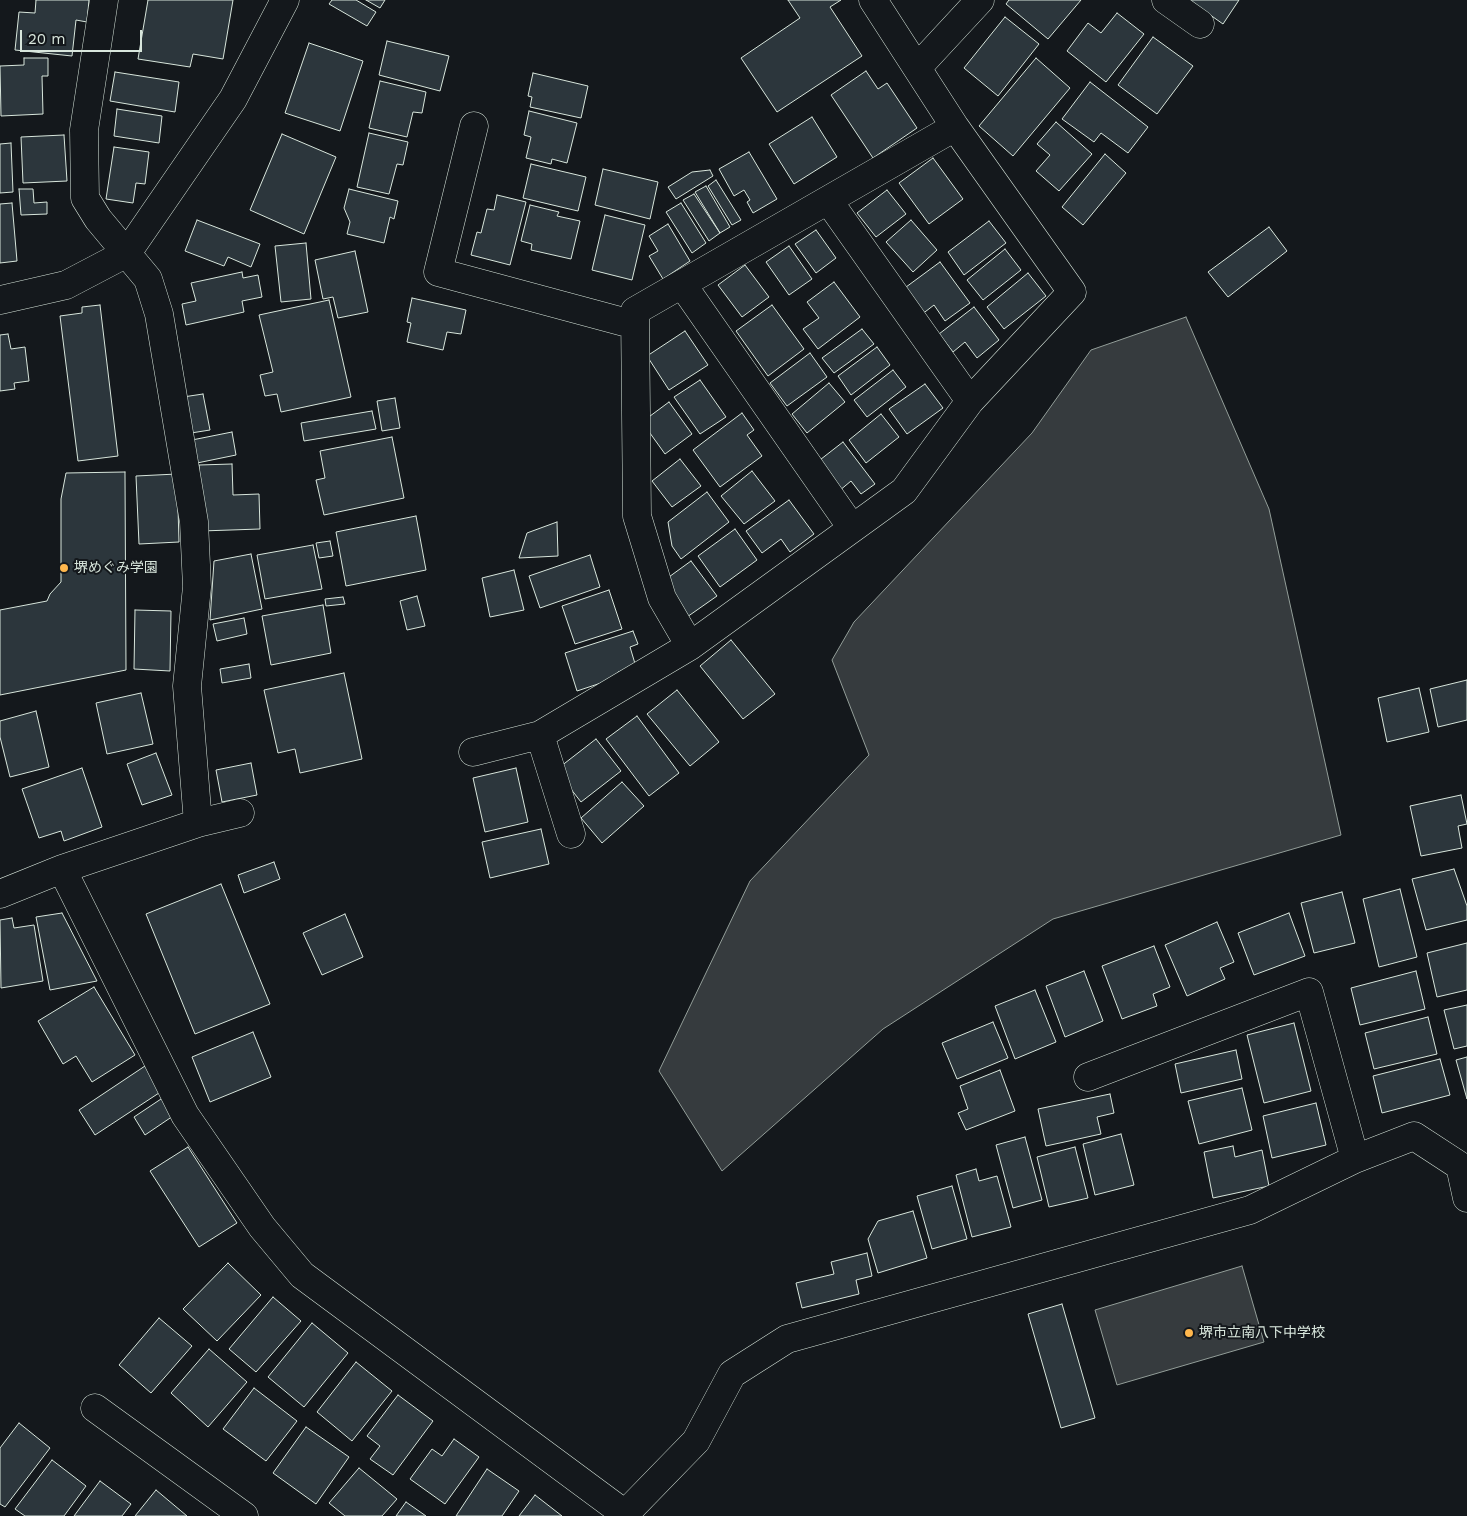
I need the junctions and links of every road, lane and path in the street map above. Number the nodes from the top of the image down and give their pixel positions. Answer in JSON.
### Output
{"nodes":[{"id":1,"x":104,"y":0,"type":"edge"},
{"id":2,"x":285,"y":0,"type":"edge"},
{"id":3,"x":873,"y":0,"type":"edge"},
{"id":4,"x":980,"y":0,"type":"edge"},
{"id":5,"x":1166,"y":0,"type":"edge"},
{"id":6,"x":1200,"y":24,"type":"dead end"},
{"id":7,"x":916,"y":68,"type":"junction"},
{"id":8,"x":474,"y":126,"type":"dead end"},
{"id":9,"x":955,"y":127,"type":"junction"},
{"id":10,"x":828,"y":200,"type":"junction"},
{"id":11,"x":126,"y":253,"type":"junction"},
{"id":12,"x":682,"y":284,"type":"junction"},
{"id":13,"x":0,"y":300,"type":"edge"},
{"id":14,"x":635,"y":325,"type":"junction"},
{"id":15,"x":970,"y":401,"type":"junction"},
{"id":16,"x":852,"y":528,"type":"junction"},
{"id":17,"x":690,"y":646,"type":"junction"},
{"id":18,"x":540,"y":735,"type":"junction"},
{"id":19,"x":473,"y":752,"type":"dead end"},
{"id":20,"x":240,"y":813,"type":"dead end"},
{"id":21,"x":198,"y":823,"type":"junction"},
{"id":22,"x":571,"y":834,"type":"dead end"},
{"id":23,"x":62,"y":869,"type":"junction"},
{"id":24,"x":0,"y":894,"type":"edge"},
{"id":25,"x":1088,"y":1077,"type":"dead end"},
{"id":26,"x":1355,"y":1159,"type":"junction"},
{"id":27,"x":1467,"y":1198,"type":"edge"},
{"id":28,"x":95,"y":1408,"type":"dead end"},
{"id":29,"x":625,"y":1515,"type":"edge"},
{"id":30,"x":244,"y":1516,"type":"edge"}],
"edges":[{"from":1,"to":11,"type":"street"},
{"from":2,"to":11,"type":"street"},
{"from":3,"to":7,"type":"street"},
{"from":4,"to":7,"type":"street"},
{"from":5,"to":6,"type":"street"},
{"from":7,"to":9,"type":"street"},
{"from":8,"to":14,"type":"street"},
{"from":9,"to":10,"type":"street"},
{"from":9,"to":15,"type":"street"},
{"from":10,"to":12,"type":"street"},
{"from":10,"to":15,"type":"street"},
{"from":11,"to":13,"type":"street"},
{"from":11,"to":21,"type":"street"},
{"from":12,"to":14,"type":"street"},
{"from":12,"to":16,"type":"street"},
{"from":14,"to":17,"type":"street"},
{"from":15,"to":16,"type":"street"},
{"from":16,"to":17,"type":"street"},
{"from":17,"to":18,"type":"street"},
{"from":18,"to":19,"type":"street"},
{"from":18,"to":22,"type":"street"},
{"from":20,"to":21,"type":"street"},
{"from":21,"to":23,"type":"street"},
{"from":23,"to":24,"type":"street"},
{"from":23,"to":29,"type":"street"},
{"from":25,"to":26,"type":"street"},
{"from":26,"to":27,"type":"street"},
{"from":26,"to":29,"type":"street"},
{"from":28,"to":30,"type":"street"}]}
